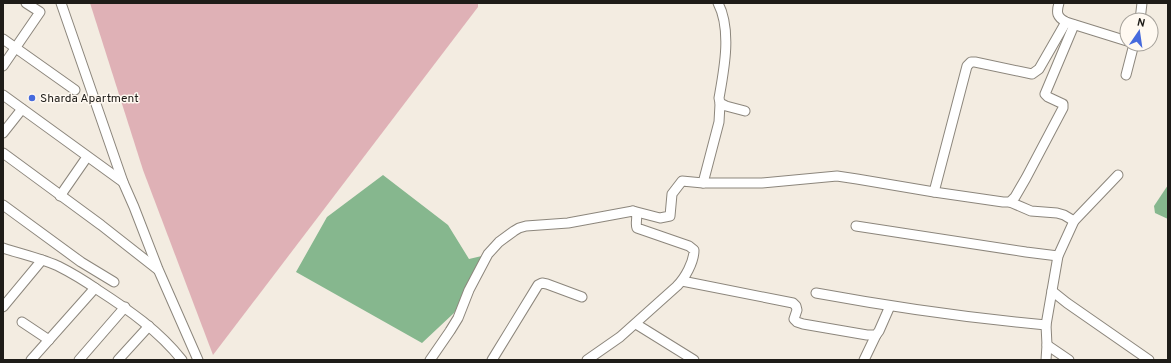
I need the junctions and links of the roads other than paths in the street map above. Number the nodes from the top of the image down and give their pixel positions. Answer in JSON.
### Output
{"nodes":[{"id":1,"x":26,"y":3,"type":"edge"},
{"id":2,"x":61,"y":3,"type":"edge"},
{"id":3,"x":718,"y":3,"type":"edge"},
{"id":4,"x":1059,"y":3,"type":"edge"},
{"id":5,"x":1070,"y":24,"type":"junction"},
{"id":6,"x":3,"y":39,"type":"edge"},
{"id":7,"x":1119,"y":39,"type":"edge"},
{"id":8,"x":16,"y":48,"type":"junction"},
{"id":9,"x":1132,"y":52,"type":"edge"},
{"id":10,"x":3,"y":66,"type":"edge"},
{"id":11,"x":1126,"y":75,"type":"dead end"},
{"id":12,"x":75,"y":90,"type":"dead end"},
{"id":13,"x":3,"y":95,"type":"edge"},
{"id":14,"x":720,"y":104,"type":"junction"},
{"id":15,"x":22,"y":109,"type":"junction"},
{"id":16,"x":745,"y":110,"type":"dead end"},
{"id":17,"x":3,"y":133,"type":"edge"},
{"id":18,"x":3,"y":154,"type":"edge"},
{"id":19,"x":87,"y":157,"type":"junction"},
{"id":20,"x":1118,"y":175,"type":"dead end"},
{"id":21,"x":123,"y":182,"type":"junction"},
{"id":22,"x":703,"y":184,"type":"junction"},
{"id":23,"x":934,"y":192,"type":"junction"},
{"id":24,"x":60,"y":196,"type":"junction"},
{"id":25,"x":1010,"y":202,"type":"junction"},
{"id":26,"x":3,"y":205,"type":"edge"},
{"id":27,"x":633,"y":211,"type":"junction"},
{"id":28,"x":1074,"y":221,"type":"junction"},
{"id":29,"x":856,"y":226,"type":"dead end"},
{"id":30,"x":4,"y":249,"type":"edge"},
{"id":31,"x":1058,"y":256,"type":"junction"},
{"id":32,"x":42,"y":260,"type":"junction"},
{"id":33,"x":81,"y":262,"type":"junction"},
{"id":34,"x":158,"y":269,"type":"junction"},
{"id":35,"x":73,"y":274,"type":"junction"},
{"id":36,"x":682,"y":281,"type":"junction"},
{"id":37,"x":114,"y":282,"type":"dead end"},
{"id":38,"x":95,"y":288,"type":"junction"},
{"id":39,"x":1052,"y":291,"type":"junction"},
{"id":40,"x":816,"y":293,"type":"dead end"},
{"id":41,"x":582,"y":297,"type":"dead end"},
{"id":42,"x":890,"y":306,"type":"junction"},
{"id":43,"x":3,"y":307,"type":"edge"},
{"id":44,"x":125,"y":307,"type":"junction"},
{"id":45,"x":22,"y":322,"type":"dead end"},
{"id":46,"x":636,"y":324,"type":"junction"},
{"id":47,"x":1046,"y":325,"type":"junction"},
{"id":48,"x":149,"y":326,"type":"junction"},
{"id":49,"x":876,"y":335,"type":"junction"},
{"id":50,"x":49,"y":340,"type":"junction"},
{"id":51,"x":1047,"y":345,"type":"junction"},
{"id":52,"x":31,"y":360,"type":"edge"},
{"id":53,"x":79,"y":360,"type":"edge"},
{"id":54,"x":118,"y":360,"type":"edge"},
{"id":55,"x":182,"y":360,"type":"edge"},
{"id":56,"x":198,"y":360,"type":"edge"},
{"id":57,"x":430,"y":360,"type":"edge"},
{"id":58,"x":492,"y":360,"type":"edge"},
{"id":59,"x":587,"y":360,"type":"edge"},
{"id":60,"x":694,"y":360,"type":"edge"},
{"id":61,"x":864,"y":360,"type":"edge"},
{"id":62,"x":1046,"y":360,"type":"edge"},
{"id":63,"x":1069,"y":360,"type":"edge"},
{"id":64,"x":1149,"y":360,"type":"edge"}],
"edges":[{"from":1,"to":8,"type":"street"},
{"from":2,"to":21,"type":"street"},
{"from":3,"to":14,"type":"street"},
{"from":4,"to":5,"type":"street"},
{"from":5,"to":7,"type":"street"},
{"from":5,"to":23,"type":"street"},
{"from":5,"to":25,"type":"street"},
{"from":6,"to":8,"type":"street"},
{"from":8,"to":10,"type":"street"},
{"from":8,"to":12,"type":"street"},
{"from":9,"to":11,"type":"street"},
{"from":13,"to":15,"type":"street"},
{"from":14,"to":16,"type":"street"},
{"from":14,"to":22,"type":"street"},
{"from":15,"to":17,"type":"street"},
{"from":15,"to":19,"type":"street"},
{"from":18,"to":24,"type":"street"},
{"from":19,"to":21,"type":"street"},
{"from":19,"to":24,"type":"street"},
{"from":20,"to":28,"type":"street"},
{"from":21,"to":34,"type":"street"},
{"from":22,"to":23,"type":"street"},
{"from":22,"to":27,"type":"street"},
{"from":23,"to":25,"type":"street"},
{"from":24,"to":34,"type":"street"},
{"from":25,"to":28,"type":"street"},
{"from":26,"to":33,"type":"street"},
{"from":27,"to":36,"type":"street"},
{"from":27,"to":57,"type":"street"},
{"from":28,"to":31,"type":"street"},
{"from":29,"to":31,"type":"street"},
{"from":30,"to":32,"type":"street"},
{"from":31,"to":39,"type":"street"},
{"from":32,"to":35,"type":"street"},
{"from":32,"to":43,"type":"street"},
{"from":33,"to":35,"type":"street"},
{"from":33,"to":37,"type":"street"},
{"from":34,"to":56,"type":"street"},
{"from":35,"to":38,"type":"street"},
{"from":36,"to":46,"type":"street"},
{"from":36,"to":49,"type":"street"},
{"from":38,"to":44,"type":"street"},
{"from":38,"to":50,"type":"street"},
{"from":39,"to":47,"type":"street"},
{"from":39,"to":64,"type":"street"},
{"from":40,"to":42,"type":"street"},
{"from":41,"to":58,"type":"street"},
{"from":42,"to":47,"type":"street"},
{"from":42,"to":49,"type":"street"},
{"from":44,"to":48,"type":"street"},
{"from":44,"to":53,"type":"street"},
{"from":45,"to":50,"type":"street"},
{"from":46,"to":59,"type":"street"},
{"from":46,"to":60,"type":"street"},
{"from":47,"to":51,"type":"street"},
{"from":48,"to":54,"type":"street"},
{"from":48,"to":55,"type":"street"},
{"from":49,"to":61,"type":"street"},
{"from":50,"to":52,"type":"street"},
{"from":51,"to":62,"type":"street"},
{"from":51,"to":63,"type":"street"}]}
